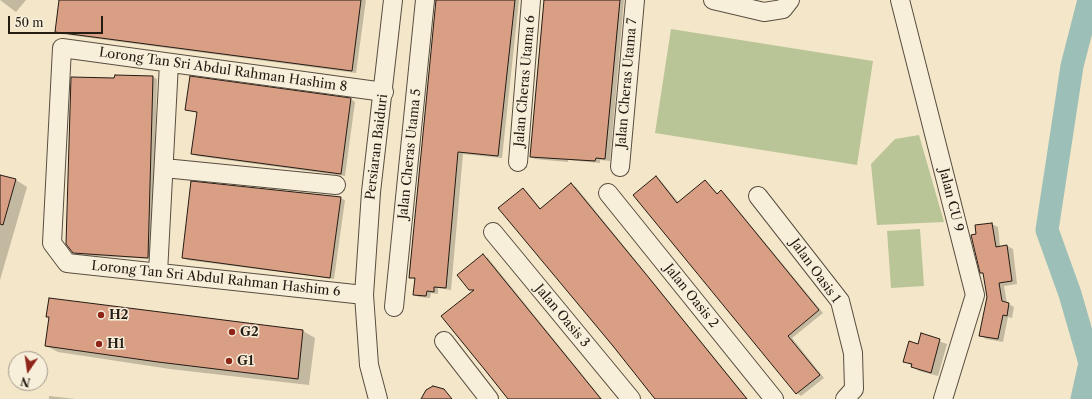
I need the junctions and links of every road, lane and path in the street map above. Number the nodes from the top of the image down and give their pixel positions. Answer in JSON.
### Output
{"nodes":[{"id":1,"x":393,"y":0,"type":"edge"},
{"id":2,"x":425,"y":0,"type":"edge"},
{"id":3,"x":531,"y":0,"type":"edge"},
{"id":4,"x":635,"y":0,"type":"edge"},
{"id":5,"x":713,"y":0,"type":"edge"},
{"id":6,"x":790,"y":0,"type":"edge"},
{"id":7,"x":900,"y":0,"type":"edge"},
{"id":8,"x":169,"y":63,"type":"junction"},
{"id":9,"x":384,"y":92,"type":"junction"},
{"id":10,"x":518,"y":162,"type":"dead end"},
{"id":11,"x":620,"y":167,"type":"dead end"},
{"id":12,"x":164,"y":168,"type":"junction"},
{"id":13,"x":336,"y":185,"type":"dead end"},
{"id":14,"x":608,"y":193,"type":"dead end"},
{"id":15,"x":758,"y":196,"type":"dead end"},
{"id":16,"x":493,"y":232,"type":"dead end"},
{"id":17,"x":67,"y":263,"type":"joint"},
{"id":18,"x":158,"y":273,"type":"junction"},
{"id":19,"x":364,"y":295,"type":"junction"},
{"id":20,"x":394,"y":307,"type":"dead end"},
{"id":21,"x":444,"y":342,"type":"dead end"},
{"id":22,"x":378,"y":399,"type":"edge"},
{"id":23,"x":489,"y":399,"type":"edge"},
{"id":24,"x":631,"y":399,"type":"edge"},
{"id":25,"x":774,"y":399,"type":"edge"},
{"id":26,"x":844,"y":399,"type":"edge"},
{"id":27,"x":943,"y":399,"type":"edge"}],
"edges":[{"from":1,"to":9,"type":"street","name":"Persiaran Baiduri"},
{"from":2,"to":20,"type":"street","name":"Jalan Cheras Utama 5"},
{"from":3,"to":10,"type":"street","name":"Jalan Cheras Utama 6"},
{"from":4,"to":11,"type":"street","name":"Jalan Cheras Utama 7"},
{"from":5,"to":6,"type":"street"},
{"from":7,"to":27,"type":"street","name":"Jalan CU 9"},
{"from":8,"to":9,"type":"street","name":"Lorong Tan Sri Abdul Rahman Hashim 8"},
{"from":8,"to":12,"type":"street"},
{"from":8,"to":17,"type":"street","name":"Lorong Tan Sri Abdul Rahman Hashim 8"},
{"from":9,"to":19,"type":"street","name":"Persiaran Baiduri"},
{"from":12,"to":13,"type":"street"},
{"from":12,"to":18,"type":"street"},
{"from":14,"to":25,"type":"street","name":"Jalan Oasis 2"},
{"from":15,"to":26,"type":"street","name":"Jalan Oasis 1"},
{"from":16,"to":24,"type":"street","name":"Jalan Oasis 3"},
{"from":17,"to":18,"type":"street","name":"Lorong Tan Sri Abdul Rahman Hashim 6"},
{"from":18,"to":19,"type":"street","name":"Lorong Tan Sri Abdul Rahman Hashim 6"},
{"from":19,"to":22,"type":"street","name":"Persiaran Baiduri"},
{"from":21,"to":23,"type":"street"}]}
